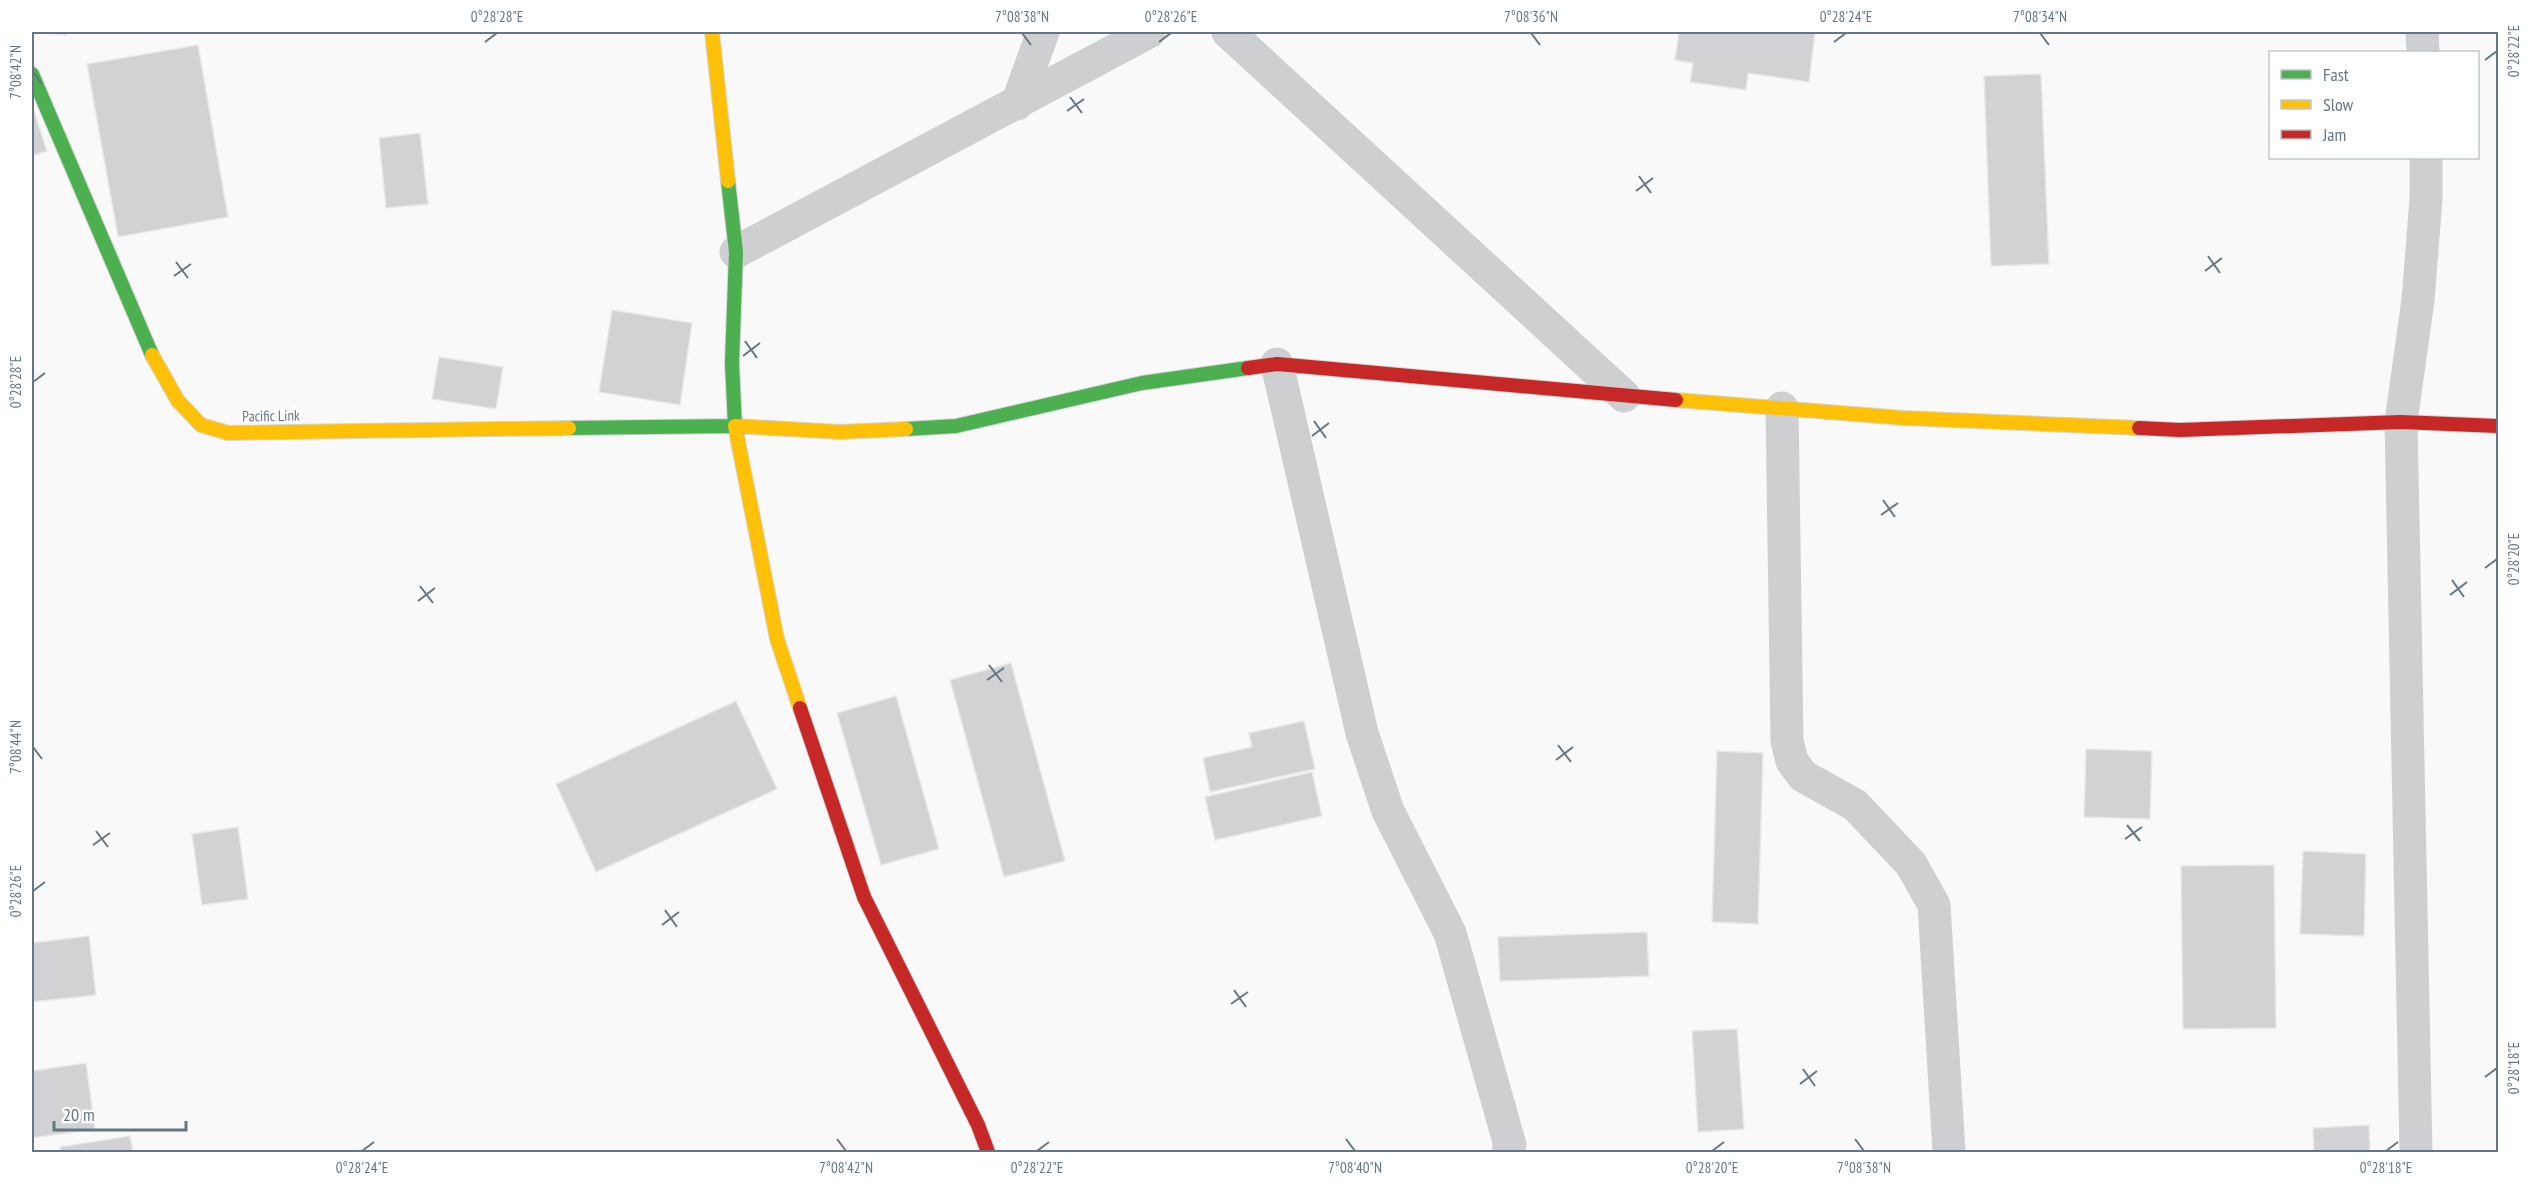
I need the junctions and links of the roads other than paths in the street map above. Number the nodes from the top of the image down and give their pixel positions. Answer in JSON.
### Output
{"nodes":[{"id":1,"x":712,"y":32,"type":"edge"},
{"id":2,"x":1043,"y":32,"type":"edge"},
{"id":3,"x":1149,"y":32,"type":"edge"},
{"id":4,"x":1228,"y":32,"type":"edge"},
{"id":5,"x":2422,"y":32,"type":"edge"},
{"id":6,"x":2423,"y":51,"type":"edge"},
{"id":7,"x":32,"y":74,"type":"edge"},
{"id":8,"x":1017,"y":104,"type":"junction"},
{"id":9,"x":2426,"y":159,"type":"edge"},
{"id":10,"x":736,"y":252,"type":"junction"},
{"id":11,"x":1277,"y":364,"type":"junction"},
{"id":12,"x":1624,"y":396,"type":"junction"},
{"id":13,"x":1782,"y":408,"type":"junction"},
{"id":14,"x":2401,"y":422,"type":"junction"},
{"id":15,"x":735,"y":426,"type":"junction"},
{"id":16,"x":2499,"y":426,"type":"edge"},
{"id":17,"x":988,"y":1152,"type":"edge"},
{"id":18,"x":1509,"y":1152,"type":"edge"},
{"id":19,"x":1949,"y":1152,"type":"edge"},
{"id":20,"x":2417,"y":1152,"type":"edge"}],
"edges":[{"from":1,"to":10,"type":"street"},
{"from":2,"to":8,"type":"street"},
{"from":3,"to":8,"type":"street"},
{"from":4,"to":12,"type":"street"},
{"from":5,"to":6,"type":"street"},
{"from":7,"to":15,"type":"street","name":"Pacific Link"},
{"from":8,"to":10,"type":"street"},
{"from":9,"to":14,"type":"street"},
{"from":10,"to":15,"type":"street"},
{"from":11,"to":12,"type":"street","name":"Pacific Link"},
{"from":11,"to":15,"type":"street","name":"Pacific Link"},
{"from":11,"to":18,"type":"street"},
{"from":12,"to":13,"type":"street","name":"Pacific Link"},
{"from":13,"to":14,"type":"street","name":"Pacific Link"},
{"from":13,"to":19,"type":"street"},
{"from":14,"to":16,"type":"street","name":"Pacific Link"},
{"from":14,"to":20,"type":"street"},
{"from":15,"to":17,"type":"street"}]}
